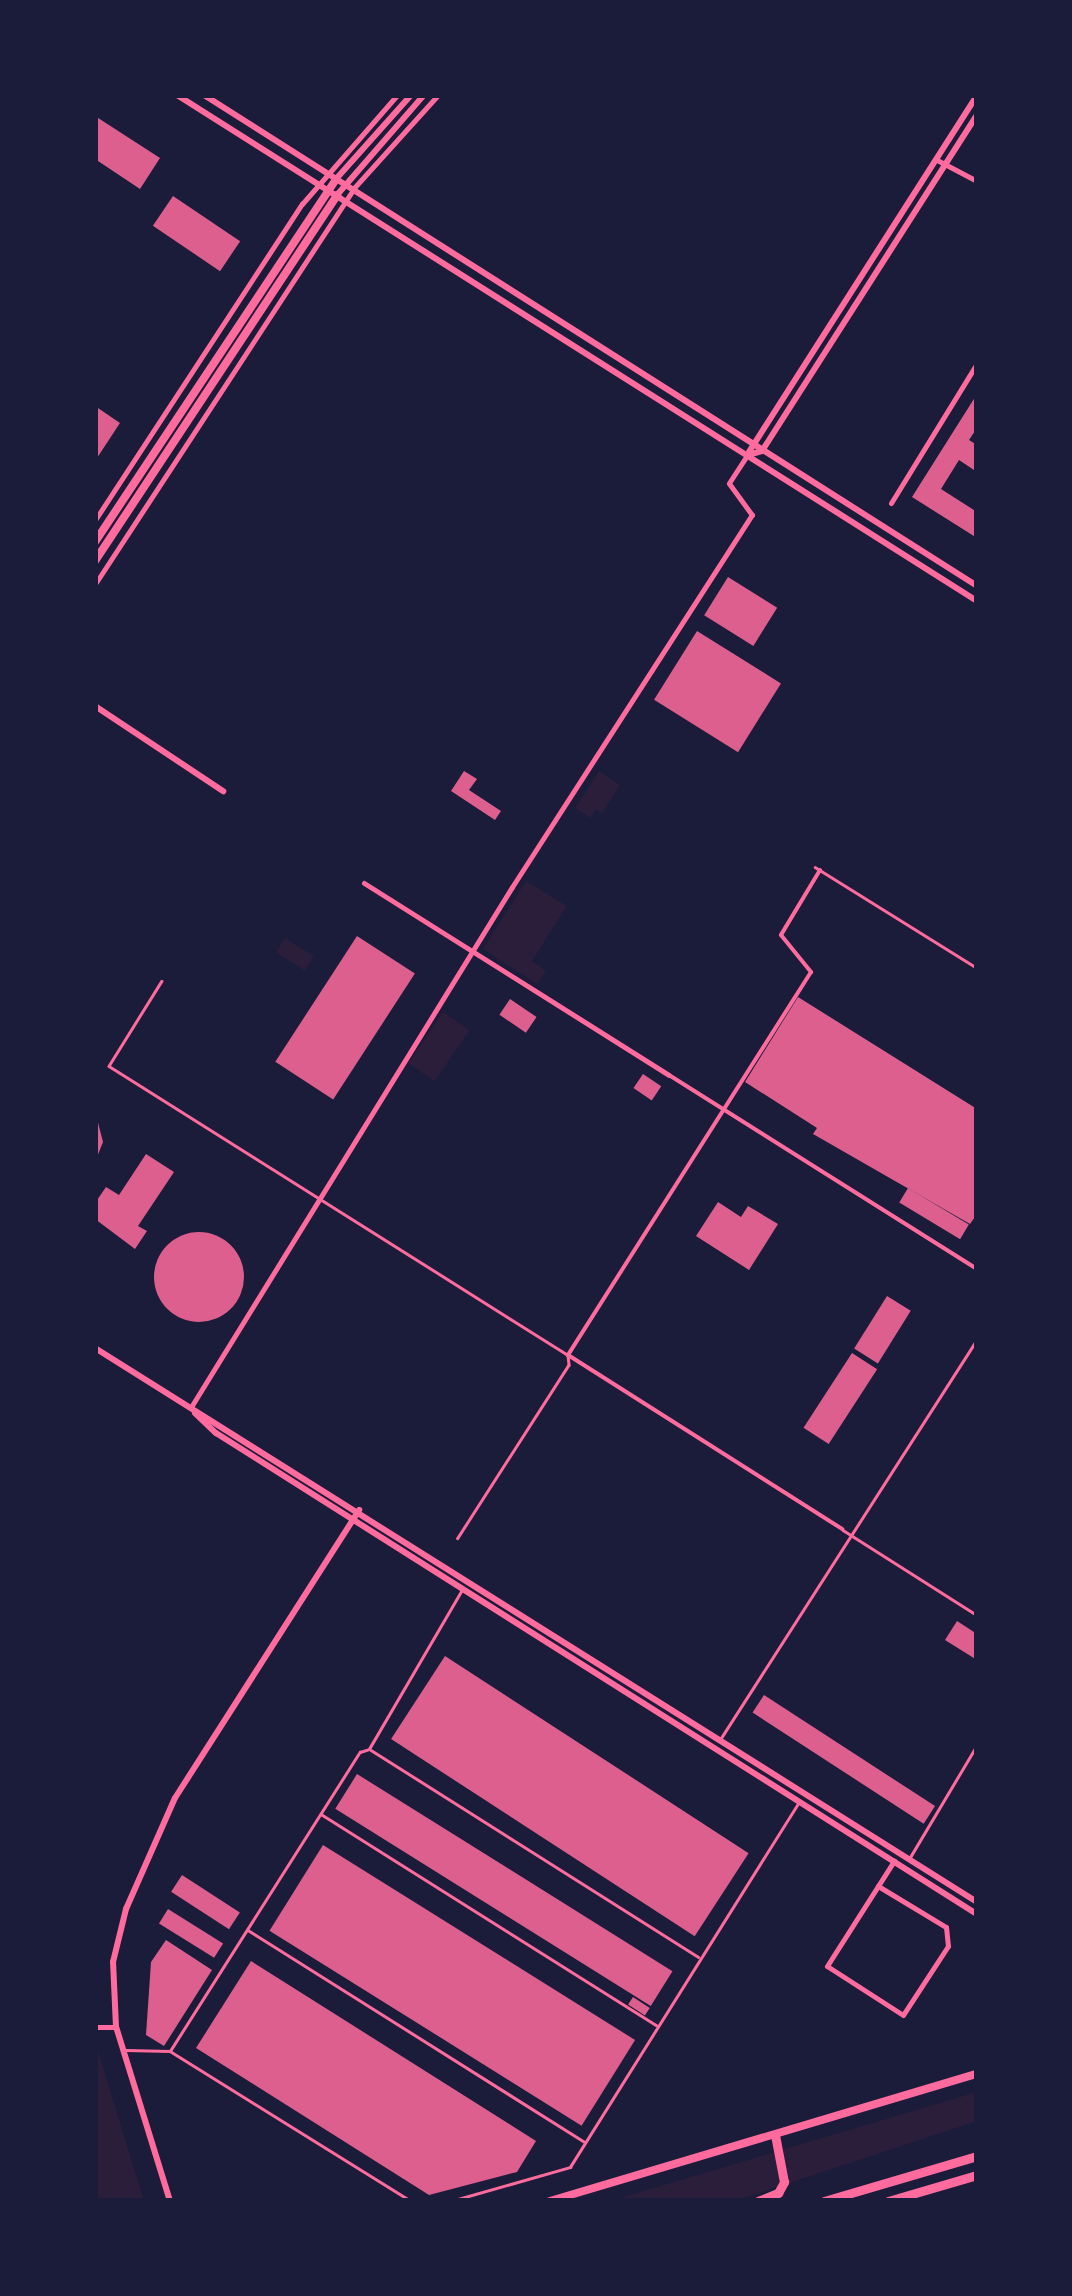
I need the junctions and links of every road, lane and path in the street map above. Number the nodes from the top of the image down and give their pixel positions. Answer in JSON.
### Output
{"nodes":[{"id":1,"x":177,"y":95,"type":"edge"},
{"id":2,"x":204,"y":95,"type":"edge"},
{"id":3,"x":397,"y":95,"type":"edge"},
{"id":4,"x":411,"y":95,"type":"edge"},
{"id":5,"x":424,"y":95,"type":"edge"},
{"id":6,"x":438,"y":95,"type":"edge"},
{"id":7,"x":977,"y":96,"type":"edge"},
{"id":8,"x":977,"y":115,"type":"edge"},
{"id":9,"x":942,"y":162,"type":"junction"},
{"id":10,"x":326,"y":173,"type":"junction"},
{"id":11,"x":336,"y":178,"type":"junction"},
{"id":12,"x":977,"y":181,"type":"edge"},
{"id":13,"x":318,"y":184,"type":"junction"},
{"id":14,"x":349,"y":187,"type":"junction"},
{"id":15,"x":327,"y":189,"type":"junction"},
{"id":16,"x":341,"y":198,"type":"junction"},
{"id":17,"x":977,"y":363,"type":"edge"},
{"id":18,"x":758,"y":449,"type":"junction"},
{"id":19,"x":746,"y":455,"type":"junction"},
{"id":20,"x":890,"y":503,"type":"dead end"},
{"id":21,"x":95,"y":520,"type":"edge"},
{"id":22,"x":95,"y":542,"type":"edge"},
{"id":23,"x":95,"y":562,"type":"edge"},
{"id":24,"x":95,"y":584,"type":"edge"},
{"id":25,"x":977,"y":586,"type":"edge"},
{"id":26,"x":977,"y":601,"type":"edge"},
{"id":27,"x":95,"y":706,"type":"edge"},
{"id":28,"x":223,"y":791,"type":"dead end"},
{"id":29,"x":818,"y":868,"type":"joint"},
{"id":30,"x":364,"y":883,"type":"dead end"},
{"id":31,"x":472,"y":951,"type":"junction"},
{"id":32,"x":977,"y":968,"type":"edge"},
{"id":33,"x":162,"y":980,"type":"dead end"},
{"id":34,"x":669,"y":1075,"type":"joint"},
{"id":35,"x":724,"y":1110,"type":"junction"},
{"id":36,"x":318,"y":1198,"type":"junction"},
{"id":37,"x":977,"y":1269,"type":"edge"},
{"id":38,"x":977,"y":1339,"type":"edge"},
{"id":39,"x":95,"y":1348,"type":"edge"},
{"id":40,"x":568,"y":1355,"type":"junction"},
{"id":41,"x":190,"y":1408,"type":"junction"},
{"id":42,"x":359,"y":1510,"type":"junction"},
{"id":43,"x":353,"y":1520,"type":"junction"},
{"id":44,"x":842,"y":1529,"type":"joint"},
{"id":45,"x":851,"y":1535,"type":"junction"},
{"id":46,"x":458,"y":1538,"type":"dead end"},
{"id":47,"x":463,"y":1589,"type":"junction"},
{"id":48,"x":977,"y":1616,"type":"edge"},
{"id":49,"x":720,"y":1739,"type":"junction"},
{"id":50,"x":977,"y":1745,"type":"edge"},
{"id":51,"x":369,"y":1749,"type":"junction"},
{"id":52,"x":799,"y":1802,"type":"junction"},
{"id":53,"x":321,"y":1814,"type":"junction"},
{"id":54,"x":909,"y":1859,"type":"junction"},
{"id":55,"x":894,"y":1861,"type":"junction"},
{"id":56,"x":878,"y":1886,"type":"junction"},
{"id":57,"x":977,"y":1902,"type":"edge"},
{"id":58,"x":977,"y":1914,"type":"edge"},
{"id":59,"x":247,"y":1930,"type":"junction"},
{"id":60,"x":699,"y":1957,"type":"junction"},
{"id":61,"x":658,"y":2026,"type":"junction"},
{"id":62,"x":95,"y":2027,"type":"edge"},
{"id":63,"x":116,"y":2028,"type":"junction"},
{"id":64,"x":123,"y":2050,"type":"junction"},
{"id":65,"x":170,"y":2050,"type":"junction"},
{"id":66,"x":977,"y":2074,"type":"edge"},
{"id":67,"x":775,"y":2135,"type":"junction"},
{"id":68,"x":585,"y":2142,"type":"junction"},
{"id":69,"x":977,"y":2156,"type":"edge"},
{"id":70,"x":977,"y":2175,"type":"edge"},
{"id":71,"x":170,"y":2201,"type":"edge"},
{"id":72,"x":411,"y":2201,"type":"edge"},
{"id":73,"x":451,"y":2201,"type":"edge"},
{"id":74,"x":550,"y":2201,"type":"edge"},
{"id":75,"x":758,"y":2201,"type":"edge"},
{"id":76,"x":824,"y":2201,"type":"edge"},
{"id":77,"x":888,"y":2201,"type":"edge"}],
"edges":[{"from":1,"to":13,"type":"street"},
{"from":2,"to":10,"type":"street"},
{"from":3,"to":10,"type":"street"},
{"from":4,"to":11,"type":"street"},
{"from":5,"to":14,"type":"street"},
{"from":6,"to":14,"type":"street"},
{"from":7,"to":9,"type":"street"},
{"from":8,"to":9,"type":"street"},
{"from":9,"to":12,"type":"street"},
{"from":9,"to":18,"type":"street"},
{"from":10,"to":11,"type":"street"},
{"from":10,"to":13,"type":"street"},
{"from":11,"to":14,"type":"street"},
{"from":11,"to":15,"type":"main road"},
{"from":13,"to":15,"type":"street"},
{"from":13,"to":21,"type":"street"},
{"from":14,"to":16,"type":"street"},
{"from":14,"to":18,"type":"street"},
{"from":15,"to":16,"type":"street"},
{"from":15,"to":22,"type":"main road"},
{"from":16,"to":19,"type":"street"},
{"from":16,"to":23,"type":"main road"},
{"from":16,"to":24,"type":"street"},
{"from":17,"to":20,"type":"street"},
{"from":18,"to":19,"type":"street"},
{"from":18,"to":25,"type":"street"},
{"from":19,"to":26,"type":"street"},
{"from":19,"to":31,"type":"street"},
{"from":27,"to":28,"type":"street"},
{"from":29,"to":32,"type":"lane"},
{"from":29,"to":35,"type":"street"},
{"from":30,"to":31,"type":"street"},
{"from":31,"to":34,"type":"street"},
{"from":31,"to":36,"type":"street"},
{"from":33,"to":36,"type":"lane"},
{"from":34,"to":35,"type":"street"},
{"from":35,"to":37,"type":"street"},
{"from":35,"to":40,"type":"street"},
{"from":36,"to":40,"type":"lane"},
{"from":36,"to":41,"type":"street"},
{"from":38,"to":45,"type":"lane"},
{"from":39,"to":41,"type":"street"},
{"from":40,"to":44,"type":"street"},
{"from":40,"to":46,"type":"lane"},
{"from":41,"to":42,"type":"street"},
{"from":41,"to":43,"type":"street"},
{"from":42,"to":43,"type":"street"},
{"from":42,"to":49,"type":"street"},
{"from":43,"to":47,"type":"street"},
{"from":43,"to":63,"type":"street"},
{"from":44,"to":45,"type":"lane"},
{"from":45,"to":48,"type":"lane"},
{"from":45,"to":49,"type":"lane"},
{"from":47,"to":51,"type":"lane"},
{"from":47,"to":52,"type":"street"},
{"from":49,"to":54,"type":"street"},
{"from":50,"to":54,"type":"lane"},
{"from":51,"to":53,"type":"lane"},
{"from":51,"to":60,"type":"lane"},
{"from":52,"to":55,"type":"street"},
{"from":52,"to":60,"type":"lane"},
{"from":53,"to":59,"type":"lane"},
{"from":53,"to":61,"type":"lane"},
{"from":54,"to":57,"type":"street"},
{"from":55,"to":56,"type":"street"},
{"from":55,"to":58,"type":"street"},
{"from":56,"to":56,"type":"street"},
{"from":59,"to":65,"type":"lane"},
{"from":59,"to":68,"type":"lane"},
{"from":60,"to":61,"type":"lane"},
{"from":61,"to":68,"type":"lane"},
{"from":62,"to":63,"type":"street"},
{"from":63,"to":64,"type":"street"},
{"from":64,"to":65,"type":"lane"},
{"from":64,"to":71,"type":"street"},
{"from":65,"to":72,"type":"lane"},
{"from":66,"to":67,"type":"main road"},
{"from":67,"to":74,"type":"main road"},
{"from":67,"to":75,"type":"highway"},
{"from":68,"to":73,"type":"lane"},
{"from":69,"to":76,"type":"highway"},
{"from":70,"to":77,"type":"highway"}]}
